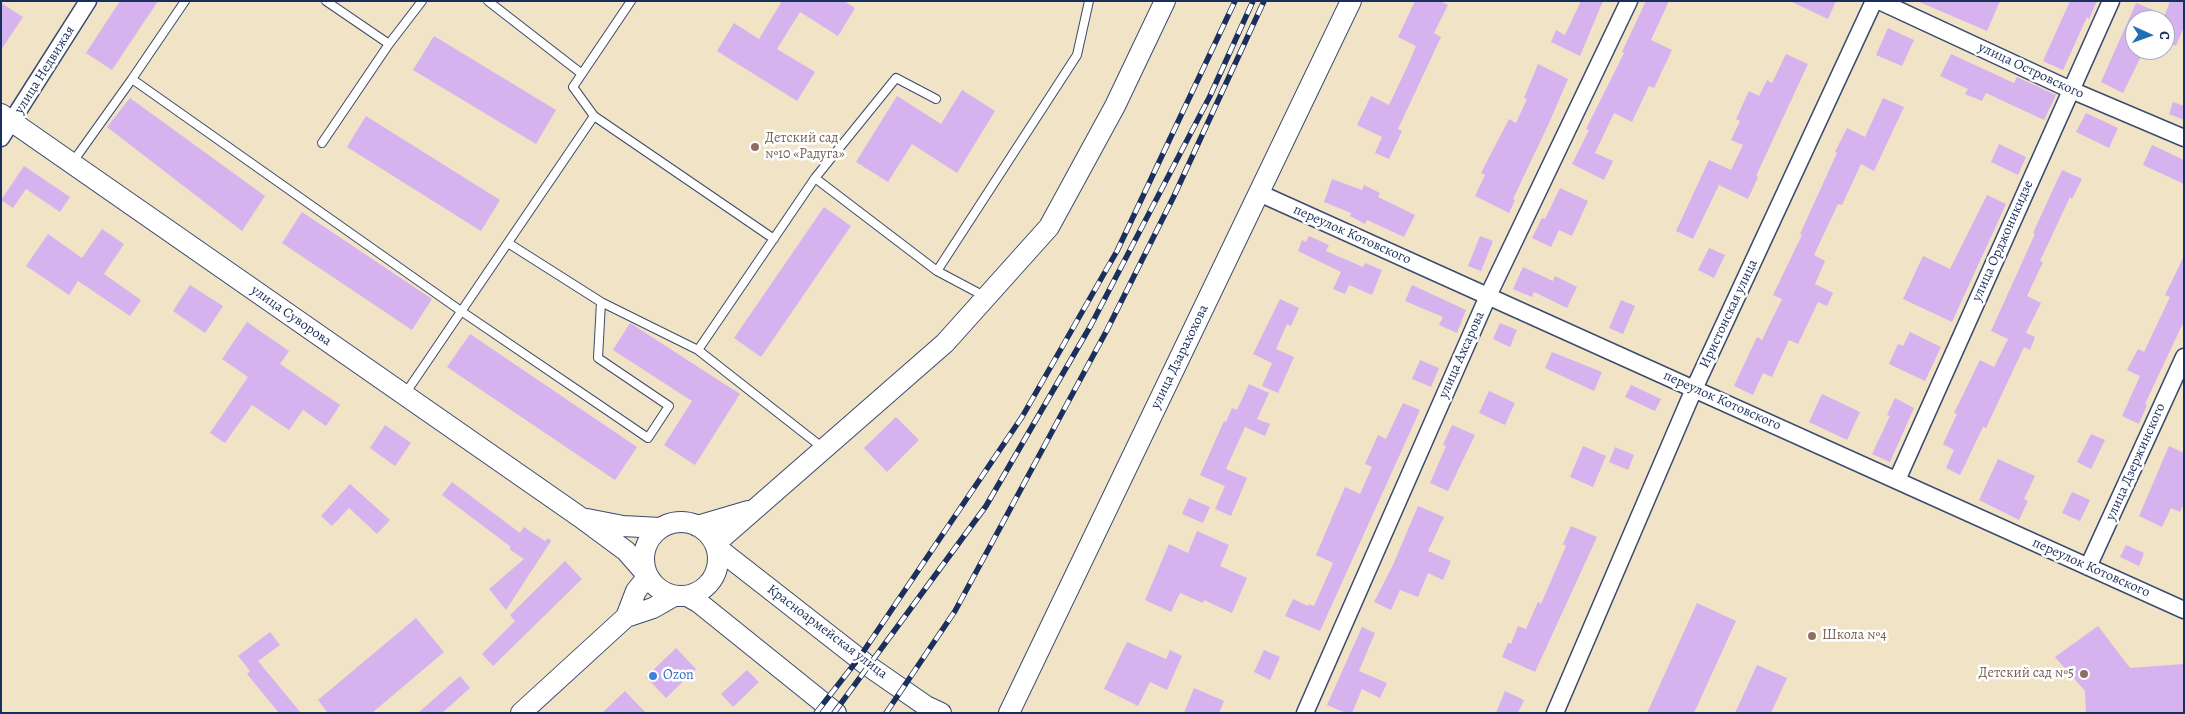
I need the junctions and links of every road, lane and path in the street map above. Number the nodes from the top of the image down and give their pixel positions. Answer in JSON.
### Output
{"nodes":[{"id":1,"x":88,"y":1,"type":"edge"},
{"id":2,"x":185,"y":1,"type":"edge"},
{"id":3,"x":326,"y":1,"type":"edge"},
{"id":4,"x":422,"y":1,"type":"edge"},
{"id":5,"x":488,"y":1,"type":"edge"},
{"id":6,"x":631,"y":1,"type":"edge"},
{"id":7,"x":1090,"y":1,"type":"edge"},
{"id":8,"x":1165,"y":1,"type":"edge"},
{"id":9,"x":1351,"y":1,"type":"edge"},
{"id":10,"x":1629,"y":1,"type":"edge"},
{"id":11,"x":1874,"y":1,"type":"edge"},
{"id":12,"x":1879,"y":1,"type":"edge"},
{"id":13,"x":2111,"y":1,"type":"edge"},
{"id":14,"x":389,"y":44,"type":"junction"},
{"id":15,"x":582,"y":74,"type":"junction"},
{"id":16,"x":132,"y":79,"type":"junction"},
{"id":17,"x":2071,"y":90,"type":"junction"},
{"id":18,"x":936,"y":99,"type":"dead end"},
{"id":19,"x":594,"y":116,"type":"junction"},
{"id":20,"x":7,"y":117,"type":"edge"},
{"id":21,"x":1,"y":138,"type":"edge"},
{"id":22,"x":2184,"y":138,"type":"edge"},
{"id":23,"x":322,"y":142,"type":"dead end"},
{"id":24,"x":72,"y":163,"type":"junction"},
{"id":25,"x":815,"y":178,"type":"junction"},
{"id":26,"x":1259,"y":193,"type":"junction"},
{"id":27,"x":774,"y":238,"type":"junction"},
{"id":28,"x":508,"y":243,"type":"junction"},
{"id":29,"x":937,"y":271,"type":"junction"},
{"id":30,"x":1488,"y":296,"type":"junction"},
{"id":31,"x":986,"y":297,"type":"junction"},
{"id":32,"x":601,"y":302,"type":"junction"},
{"id":33,"x":461,"y":311,"type":"junction"},
{"id":34,"x":698,"y":350,"type":"junction"},
{"id":35,"x":2184,"y":356,"type":"edge"},
{"id":36,"x":1694,"y":389,"type":"junction"},
{"id":37,"x":404,"y":394,"type":"junction"},
{"id":38,"x":824,"y":448,"type":"junction"},
{"id":39,"x":1897,"y":480,"type":"junction"},
{"id":40,"x":752,"y":510,"type":"junction"},
{"id":41,"x":580,"y":517,"type":"junction"},
{"id":42,"x":697,"y":526,"type":"junction"},
{"id":43,"x":660,"y":528,"type":"junction"},
{"id":44,"x":716,"y":545,"type":"junction"},
{"id":45,"x":2088,"y":567,"type":"junction"},
{"id":46,"x":647,"y":576,"type":"junction"},
{"id":47,"x":680,"y":596,"type":"junction"},
{"id":48,"x":2184,"y":610,"type":"edge"},
{"id":49,"x":626,"y":617,"type":"junction"},
{"id":50,"x":522,"y":713,"type":"edge"},
{"id":51,"x":836,"y":713,"type":"edge"},
{"id":52,"x":941,"y":713,"type":"edge"},
{"id":53,"x":1009,"y":713,"type":"edge"},
{"id":54,"x":1305,"y":713,"type":"edge"},
{"id":55,"x":1555,"y":713,"type":"edge"}],
"edges":[{"from":1,"to":20,"type":"street","name":"улица Недвижая"},
{"from":2,"to":16,"type":"lane"},
{"from":3,"to":14,"type":"lane"},
{"from":4,"to":14,"type":"lane"},
{"from":5,"to":15,"type":"lane"},
{"from":6,"to":15,"type":"lane"},
{"from":7,"to":29,"type":"lane"},
{"from":8,"to":31,"type":"street"},
{"from":9,"to":26,"type":"street","name":"улица Дзарахохова"},
{"from":10,"to":30,"type":"street","name":"улица Ахсарова"},
{"from":11,"to":36,"type":"street","name":"Иристонская улица"},
{"from":12,"to":17,"type":"street","name":"улица Островского"},
{"from":13,"to":17,"type":"street","name":"улица Орджоникидзе"},
{"from":14,"to":23,"type":"lane"},
{"from":15,"to":19,"type":"lane"},
{"from":16,"to":24,"type":"lane"},
{"from":16,"to":33,"type":"lane"},
{"from":17,"to":22,"type":"street","name":"улица Островского"},
{"from":17,"to":39,"type":"street","name":"улица Орджоникидзе"},
{"from":18,"to":25,"type":"lane"},
{"from":19,"to":27,"type":"lane"},
{"from":19,"to":28,"type":"lane"},
{"from":20,"to":21,"type":"street","name":"улица Недвижая"},
{"from":20,"to":24,"type":"street","name":"улица Суворова"},
{"from":24,"to":37,"type":"street","name":"улица Суворова"},
{"from":25,"to":27,"type":"lane"},
{"from":25,"to":29,"type":"lane"},
{"from":26,"to":30,"type":"street","name":"переулок Котовского"},
{"from":26,"to":53,"type":"street","name":"улица Дзарахохова"},
{"from":27,"to":34,"type":"lane"},
{"from":28,"to":32,"type":"lane"},
{"from":28,"to":33,"type":"lane"},
{"from":29,"to":31,"type":"lane"},
{"from":30,"to":36,"type":"street","name":"переулок Котовского"},
{"from":30,"to":54,"type":"street","name":"улица Ахсарова"},
{"from":31,"to":38,"type":"street"},
{"from":32,"to":33,"type":"lane"},
{"from":32,"to":34,"type":"lane"},
{"from":33,"to":37,"type":"lane"},
{"from":34,"to":38,"type":"lane"},
{"from":35,"to":45,"type":"street","name":"улица Дзержинского"},
{"from":36,"to":39,"type":"street","name":"переулок Котовского"},
{"from":36,"to":55,"type":"street","name":"Иристонская улица"},
{"from":37,"to":41,"type":"street","name":"улица Суворова"},
{"from":38,"to":40,"type":"street"},
{"from":39,"to":45,"type":"street","name":"переулок Котовского"},
{"from":40,"to":42,"type":"street"},
{"from":40,"to":44,"type":"street"},
{"from":41,"to":43,"type":"street","name":"улица Суворова"},
{"from":41,"to":46,"type":"street","name":"улица Суворова"},
{"from":42,"to":43,"type":"street"},
{"from":42,"to":44,"type":"street","name":"Красноармейская улица"},
{"from":43,"to":46,"type":"street"},
{"from":44,"to":47,"type":"street"},
{"from":44,"to":52,"type":"street","name":"Красноармейская улица"},
{"from":45,"to":48,"type":"street","name":"переулок Котовского"},
{"from":46,"to":47,"type":"street"},
{"from":46,"to":49,"type":"street"},
{"from":47,"to":49,"type":"street"},
{"from":47,"to":51,"type":"street"},
{"from":49,"to":50,"type":"street"}]}
